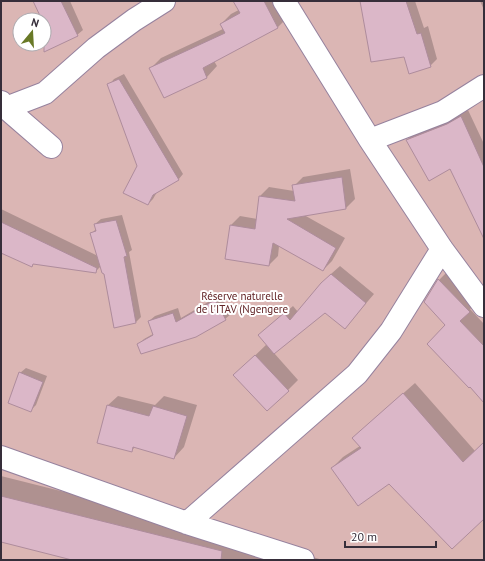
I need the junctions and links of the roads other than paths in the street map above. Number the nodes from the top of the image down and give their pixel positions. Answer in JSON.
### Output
{"nodes":[{"id":1,"x":164,"y":1,"type":"edge"},
{"id":2,"x":284,"y":1,"type":"edge"},
{"id":3,"x":484,"y":86,"type":"edge"},
{"id":4,"x":3,"y":106,"type":"edge"},
{"id":5,"x":370,"y":140,"type":"junction"},
{"id":6,"x":51,"y":147,"type":"dead end"},
{"id":7,"x":442,"y":249,"type":"junction"},
{"id":8,"x":484,"y":306,"type":"edge"},
{"id":9,"x":1,"y":457,"type":"edge"},
{"id":10,"x":187,"y":523,"type":"junction"},
{"id":11,"x":303,"y":560,"type":"edge"}],
"edges":[{"from":1,"to":4,"type":"street"},
{"from":2,"to":5,"type":"street"},
{"from":3,"to":5,"type":"street"},
{"from":4,"to":6,"type":"street"},
{"from":5,"to":7,"type":"street"},
{"from":7,"to":8,"type":"street"},
{"from":7,"to":10,"type":"street"},
{"from":9,"to":10,"type":"street"},
{"from":10,"to":11,"type":"street"}]}
